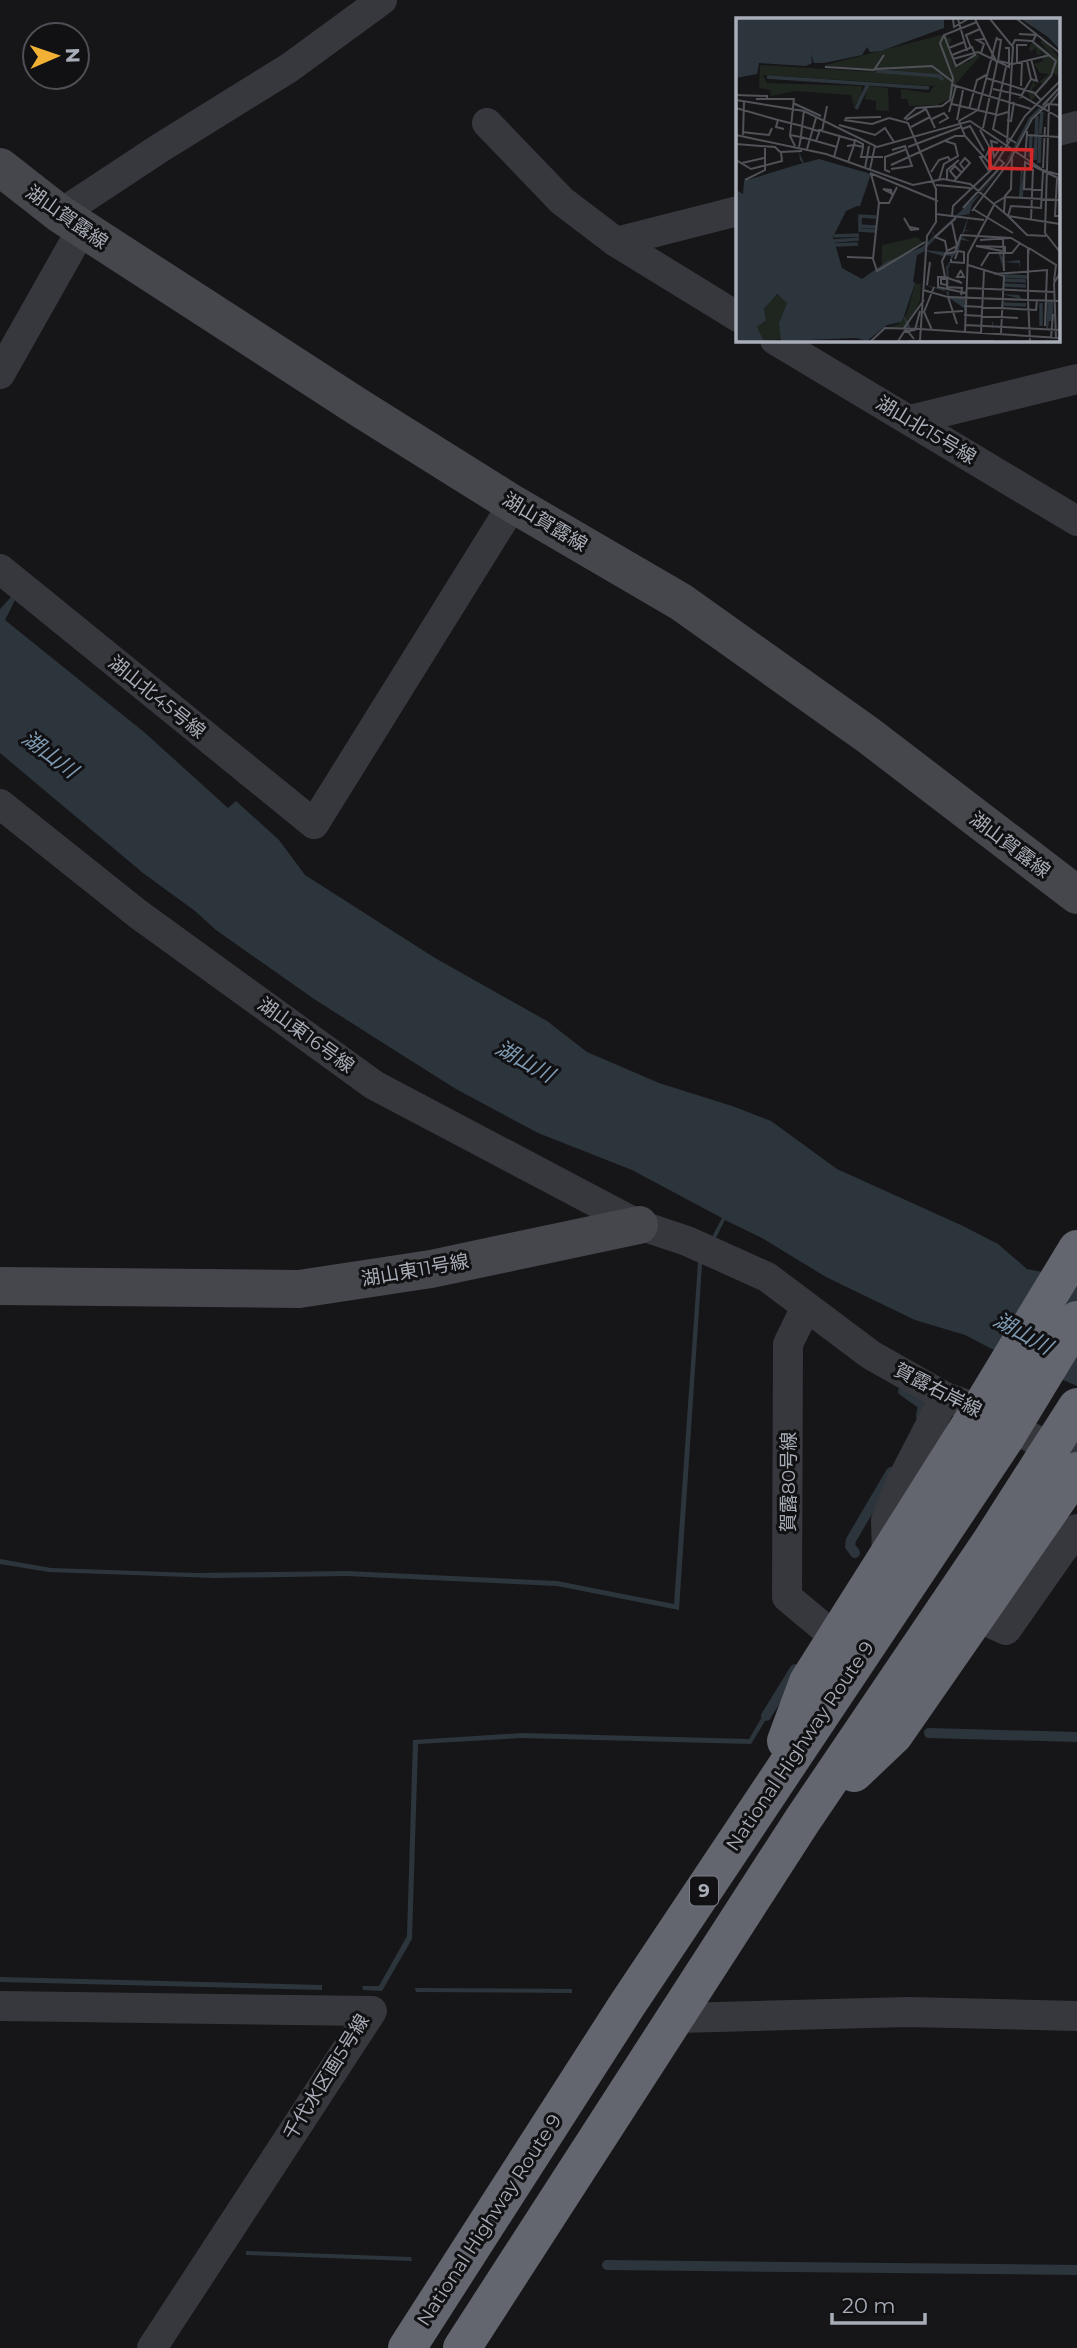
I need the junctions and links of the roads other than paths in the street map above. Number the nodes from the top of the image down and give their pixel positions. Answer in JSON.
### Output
{"nodes":[{"id":1,"x":383,"y":0,"type":"edge"},
{"id":2,"x":487,"y":123,"type":"dead end"},
{"id":3,"x":0,"y":167,"type":"edge"},
{"id":4,"x":736,"y":211,"type":"edge"},
{"id":5,"x":71,"y":222,"type":"junction"},
{"id":6,"x":616,"y":242,"type":"junction"},
{"id":7,"x":736,"y":316,"type":"edge"},
{"id":8,"x":777,"y":341,"type":"edge"},
{"id":9,"x":0,"y":374,"type":"edge"},
{"id":10,"x":1077,"y":379,"type":"edge"},
{"id":11,"x":910,"y":421,"type":"junction"},
{"id":12,"x":513,"y":504,"type":"junction"},
{"id":13,"x":1077,"y":521,"type":"edge"},
{"id":14,"x":0,"y":569,"type":"edge"},
{"id":15,"x":0,"y":804,"type":"edge"},
{"id":16,"x":1077,"y":895,"type":"edge"},
{"id":17,"x":639,"y":1225,"type":"junction"},
{"id":18,"x":1077,"y":1249,"type":"edge"},
{"id":19,"x":0,"y":1286,"type":"edge"},
{"id":20,"x":806,"y":1307,"type":"junction"},
{"id":21,"x":1077,"y":1320,"type":"edge"},
{"id":22,"x":1077,"y":1407,"type":"edge"},
{"id":23,"x":975,"y":1418,"type":"junction"},
{"id":24,"x":1068,"y":1466,"type":"edge"},
{"id":25,"x":1077,"y":1529,"type":"edge"},
{"id":26,"x":977,"y":1617,"type":"junction"},
{"id":27,"x":836,"y":1638,"type":"junction"},
{"id":28,"x":765,"y":1799,"type":"junction"},
{"id":29,"x":803,"y":1821,"type":"junction"},
{"id":30,"x":0,"y":2006,"type":"edge"},
{"id":31,"x":1077,"y":2016,"type":"edge"},
{"id":32,"x":678,"y":2018,"type":"junction"},
{"id":33,"x":152,"y":2348,"type":"edge"},
{"id":34,"x":407,"y":2348,"type":"edge"},
{"id":35,"x":462,"y":2348,"type":"edge"}],
"edges":[{"from":1,"to":5,"type":"street"},
{"from":2,"to":6,"type":"street"},
{"from":3,"to":5,"type":"street","name":"湖山賀露線"},
{"from":4,"to":6,"type":"street"},
{"from":5,"to":9,"type":"street"},
{"from":5,"to":12,"type":"street","name":"湖山賀露線"},
{"from":6,"to":7,"type":"street"},
{"from":8,"to":11,"type":"street","name":"湖山北15号線"},
{"from":10,"to":11,"type":"street"},
{"from":11,"to":13,"type":"street","name":"湖山北15号線"},
{"from":12,"to":14,"type":"street","name":"湖山北45号線"},
{"from":12,"to":16,"type":"street","name":"湖山賀露線"},
{"from":15,"to":17,"type":"street","name":"湖山東16号線"},
{"from":17,"to":19,"type":"street","name":"湖山東11号線"},
{"from":17,"to":20,"type":"street"},
{"from":18,"to":23,"type":"highway","number":"9","bridge":true},
{"from":20,"to":23,"type":"street","name":"賀露右岸線"},
{"from":20,"to":27,"type":"street","name":"賀露80号線"},
{"from":21,"to":23,"type":"highway","name":"National Highway Route 9","number":"9","bridge":true},
{"from":22,"to":24,"type":"highway","number":"9","bridge":true},
{"from":23,"to":24,"type":"street","name":"賀露右岸線"},
{"from":23,"to":27,"type":"highway","number":"9"},
{"from":23,"to":28,"type":"highway","name":"National Highway Route 9","number":"9"},
{"from":24,"to":26,"type":"highway","number":"9"},
{"from":24,"to":29,"type":"highway","number":"9"},
{"from":25,"to":26,"type":"street"},
{"from":26,"to":29,"type":"highway","number":"9"},
{"from":27,"to":28,"type":"highway","number":"9"},
{"from":28,"to":34,"type":"highway","name":"National Highway Route 9","number":"9"},
{"from":29,"to":32,"type":"highway","number":"9"},
{"from":30,"to":33,"type":"street","name":"千代水区画5号線"},
{"from":31,"to":32,"type":"street"},
{"from":32,"to":35,"type":"highway","number":"9"}]}
